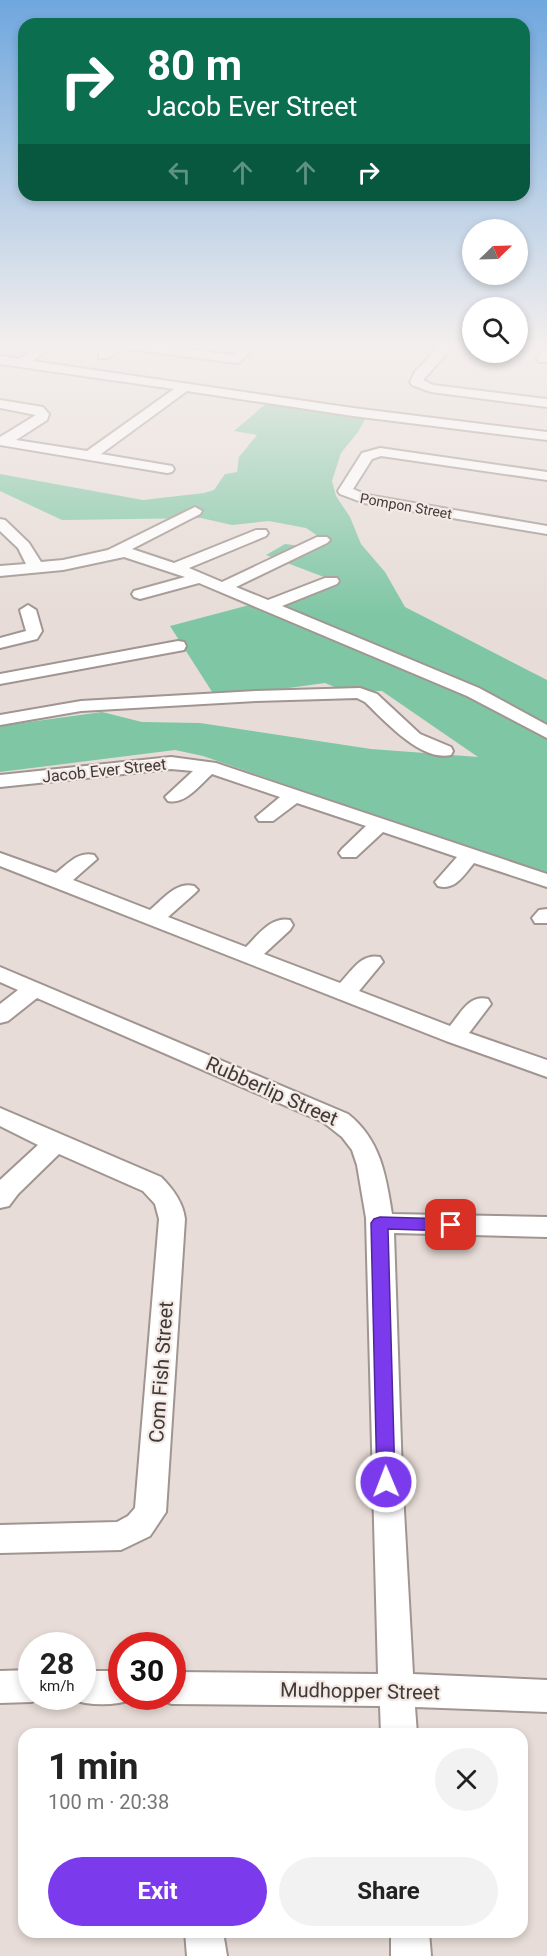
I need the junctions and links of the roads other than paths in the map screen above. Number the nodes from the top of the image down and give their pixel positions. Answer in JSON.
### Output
{"nodes":[{"id":1,"x":118,"y":435,"type":"edge"},
{"id":2,"x":2,"y":441,"type":"edge"},
{"id":3,"x":91,"y":455,"type":"junction"},
{"id":4,"x":167,"y":469,"type":"dead end"},
{"id":5,"x":547,"y":476,"type":"edge"},
{"id":6,"x":195,"y":512,"type":"dead end"},
{"id":7,"x":0,"y":523,"type":"edge"},
{"id":8,"x":547,"y":530,"type":"edge"},
{"id":9,"x":261,"y":533,"type":"dead end"},
{"id":10,"x":322,"y":540,"type":"dead end"},
{"id":11,"x":113,"y":553,"type":"junction"},
{"id":12,"x":36,"y":568,"type":"junction"},
{"id":13,"x":175,"y":568,"type":"junction"},
{"id":14,"x":0,"y":571,"type":"edge"},
{"id":15,"x":201,"y":578,"type":"junction"},
{"id":16,"x":331,"y":582,"type":"dead end"},
{"id":17,"x":224,"y":587,"type":"junction"},
{"id":18,"x":140,"y":594,"type":"dead end"},
{"id":19,"x":268,"y":606,"type":"junction"},
{"id":20,"x":28,"y":610,"type":"dead end"},
{"id":21,"x":0,"y":643,"type":"edge"},
{"id":22,"x":178,"y":646,"type":"dead end"},
{"id":23,"x":0,"y":680,"type":"edge"},
{"id":24,"x":0,"y":720,"type":"edge"},
{"id":25,"x":547,"y":732,"type":"edge"},
{"id":26,"x":444,"y":752,"type":"dead end"},
{"id":27,"x":209,"y":767,"type":"junction"},
{"id":28,"x":0,"y":781,"type":"edge"},
{"id":29,"x":293,"y":796,"type":"junction"},
{"id":30,"x":176,"y":797,"type":"dead end"},
{"id":31,"x":266,"y":818,"type":"dead end"},
{"id":32,"x":379,"y":825,"type":"junction"},
{"id":33,"x":349,"y":853,"type":"dead end"},
{"id":34,"x":471,"y":855,"type":"junction"},
{"id":35,"x":0,"y":859,"type":"edge"},
{"id":36,"x":87,"y":860,"type":"dead end"},
{"id":37,"x":59,"y":881,"type":"junction"},
{"id":38,"x":547,"y":881,"type":"edge"},
{"id":39,"x":445,"y":882,"type":"dead end"},
{"id":40,"x":187,"y":890,"type":"dead end"},
{"id":41,"x":154,"y":918,"type":"junction"},
{"id":42,"x":282,"y":925,"type":"dead end"},
{"id":43,"x":250,"y":955,"type":"junction"},
{"id":44,"x":372,"y":962,"type":"dead end"},
{"id":45,"x":0,"y":974,"type":"edge"},
{"id":46,"x":34,"y":989,"type":"junction"},
{"id":47,"x":345,"y":992,"type":"junction"},
{"id":48,"x":480,"y":1004,"type":"dead end"},
{"id":49,"x":0,"y":1016,"type":"edge"},
{"id":50,"x":454,"y":1036,"type":"junction"},
{"id":51,"x":547,"y":1070,"type":"edge"},
{"id":52,"x":0,"y":1116,"type":"edge"},
{"id":53,"x":56,"y":1143,"type":"junction"},
{"id":54,"x":0,"y":1199,"type":"edge"},
{"id":55,"x":380,"y":1223,"type":"junction"},
{"id":56,"x":547,"y":1227,"type":"edge"},
{"id":57,"x":0,"y":1539,"type":"edge"},
{"id":58,"x":18,"y":1686,"type":"edge"},
{"id":59,"x":0,"y":1687,"type":"edge"},
{"id":60,"x":186,"y":1688,"type":"edge"},
{"id":61,"x":396,"y":1690,"type":"junction"},
{"id":62,"x":547,"y":1696,"type":"edge"},
{"id":63,"x":399,"y":1728,"type":"edge"},
{"id":64,"x":205,"y":1938,"type":"edge"},
{"id":65,"x":410,"y":1938,"type":"edge"},
{"id":66,"x":207,"y":1956,"type":"edge"},
{"id":67,"x":411,"y":1956,"type":"edge"}],
"edges":[{"from":1,"to":3,"type":"street"},
{"from":2,"to":3,"type":"street"},
{"from":3,"to":4,"type":"street"},
{"from":5,"to":8,"type":"street","name":"Pompon Street"},
{"from":6,"to":11,"type":"street"},
{"from":7,"to":12,"type":"street"},
{"from":9,"to":13,"type":"street"},
{"from":10,"to":17,"type":"street"},
{"from":11,"to":12,"type":"street"},
{"from":11,"to":13,"type":"street"},
{"from":12,"to":14,"type":"street"},
{"from":13,"to":15,"type":"street"},
{"from":15,"to":17,"type":"street"},
{"from":15,"to":18,"type":"street"},
{"from":16,"to":19,"type":"street"},
{"from":17,"to":19,"type":"street"},
{"from":19,"to":25,"type":"street"},
{"from":20,"to":21,"type":"street"},
{"from":22,"to":23,"type":"street"},
{"from":24,"to":26,"type":"street"},
{"from":27,"to":28,"type":"street","name":"Jacob Ever Street"},
{"from":27,"to":29,"type":"street","name":"Jacob Ever Street"},
{"from":27,"to":30,"type":"street","name":"Jacob Ever Street"},
{"from":29,"to":31,"type":"street"},
{"from":29,"to":32,"type":"street","name":"Jacob Ever Street"},
{"from":32,"to":33,"type":"street"},
{"from":32,"to":34,"type":"street","name":"Jacob Ever Street"},
{"from":34,"to":38,"type":"street","name":"Jacob Ever Street"},
{"from":34,"to":39,"type":"street"},
{"from":35,"to":37,"type":"street"},
{"from":36,"to":37,"type":"street"},
{"from":37,"to":41,"type":"street"},
{"from":40,"to":41,"type":"street"},
{"from":41,"to":43,"type":"street"},
{"from":42,"to":43,"type":"street"},
{"from":43,"to":47,"type":"street"},
{"from":44,"to":47,"type":"street"},
{"from":45,"to":46,"type":"street","name":"Rubberlip Street"},
{"from":46,"to":49,"type":"street"},
{"from":46,"to":55,"type":"street","name":"Rubberlip Street"},
{"from":47,"to":50,"type":"street"},
{"from":48,"to":50,"type":"street"},
{"from":50,"to":51,"type":"street"},
{"from":52,"to":53,"type":"street","name":"Com Fish Street"},
{"from":53,"to":54,"type":"street"},
{"from":53,"to":57,"type":"street","name":"Com Fish Street"},
{"from":55,"to":56,"type":"street"},
{"from":55,"to":61,"type":"street","name":"Rubberlip Street"},
{"from":58,"to":59,"type":"street"},
{"from":60,"to":61,"type":"street","name":"Mudhopper Street"},
{"from":61,"to":62,"type":"street","name":"Mudhopper Street"},
{"from":61,"to":63,"type":"street","name":"Rubberlip Street"},
{"from":64,"to":66,"type":"street"},
{"from":65,"to":67,"type":"street"}]}
